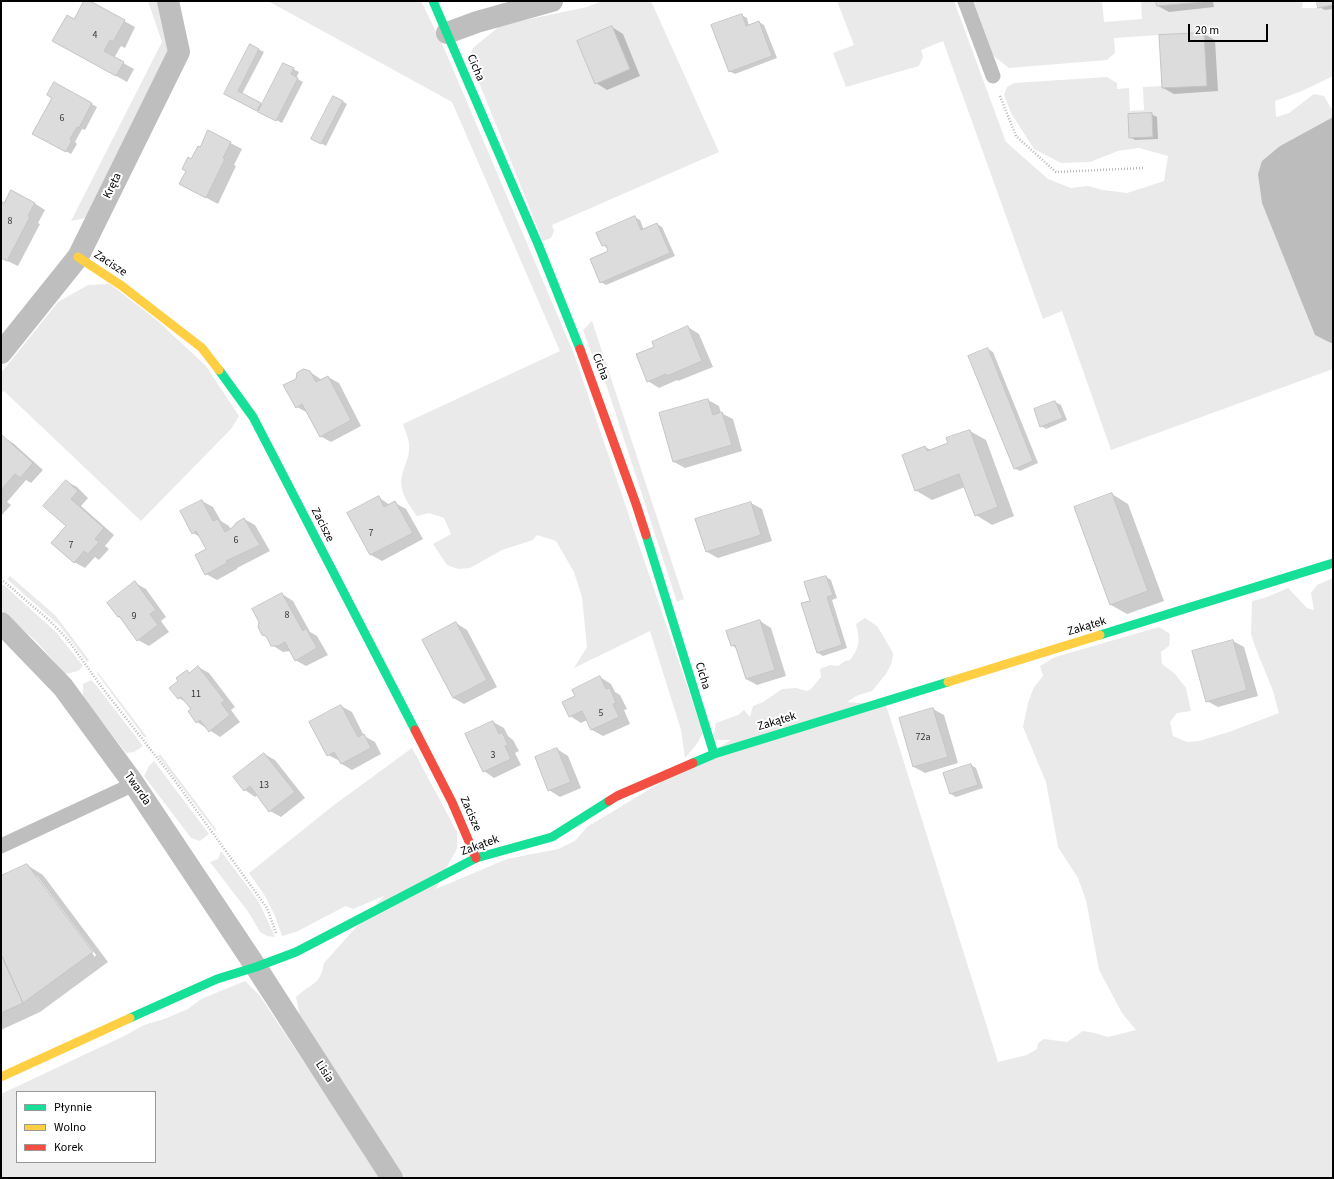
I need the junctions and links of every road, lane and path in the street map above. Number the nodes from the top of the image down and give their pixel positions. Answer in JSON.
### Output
{"nodes":[{"id":1,"x":168,"y":1,"type":"edge"},
{"id":2,"x":433,"y":1,"type":"edge"},
{"id":3,"x":552,"y":1,"type":"edge"},
{"id":4,"x":965,"y":1,"type":"edge"},
{"id":5,"x":447,"y":33,"type":"junction"},
{"id":6,"x":993,"y":76,"type":"joint"},
{"id":7,"x":1144,"y":168,"type":"dead end"},
{"id":8,"x":78,"y":257,"type":"junction"},
{"id":9,"x":1,"y":353,"type":"edge"},
{"id":10,"x":1333,"y":564,"type":"edge"},
{"id":11,"x":1,"y":579,"type":"edge"},
{"id":12,"x":1,"y":624,"type":"edge"},
{"id":13,"x":714,"y":754,"type":"junction"},
{"id":14,"x":134,"y":784,"type":"junction"},
{"id":15,"x":1,"y":846,"type":"edge"},
{"id":16,"x":476,"y":858,"type":"junction"},
{"id":17,"x":284,"y":956,"type":"junction"},
{"id":18,"x":256,"y":967,"type":"junction"},
{"id":19,"x":1,"y":1077,"type":"edge"},
{"id":20,"x":392,"y":1178,"type":"edge"}],
"edges":[{"from":1,"to":8,"type":"street","name":"Kręta"},
{"from":2,"to":5,"type":"street","name":"Cicha"},
{"from":3,"to":5,"type":"street"},
{"from":4,"to":6,"type":"lane"},
{"from":5,"to":13,"type":"street","name":"Cicha"},
{"from":6,"to":7,"type":"path"},
{"from":8,"to":9,"type":"street","name":"Kręta"},
{"from":8,"to":16,"type":"street","name":"Zacisze"},
{"from":10,"to":13,"type":"street","name":"Zakątek"},
{"from":11,"to":17,"type":"path"},
{"from":12,"to":14,"type":"street","name":"Twarda"},
{"from":13,"to":16,"type":"street","name":"Zakątek"},
{"from":14,"to":15,"type":"lane"},
{"from":14,"to":18,"type":"street","name":"Twarda"},
{"from":16,"to":17,"type":"street","name":"Zakątek"},
{"from":17,"to":18,"type":"street","name":"Zakątek"},
{"from":18,"to":19,"type":"street","name":"Zakątek"},
{"from":18,"to":20,"type":"street","name":"Lisia"}]}
